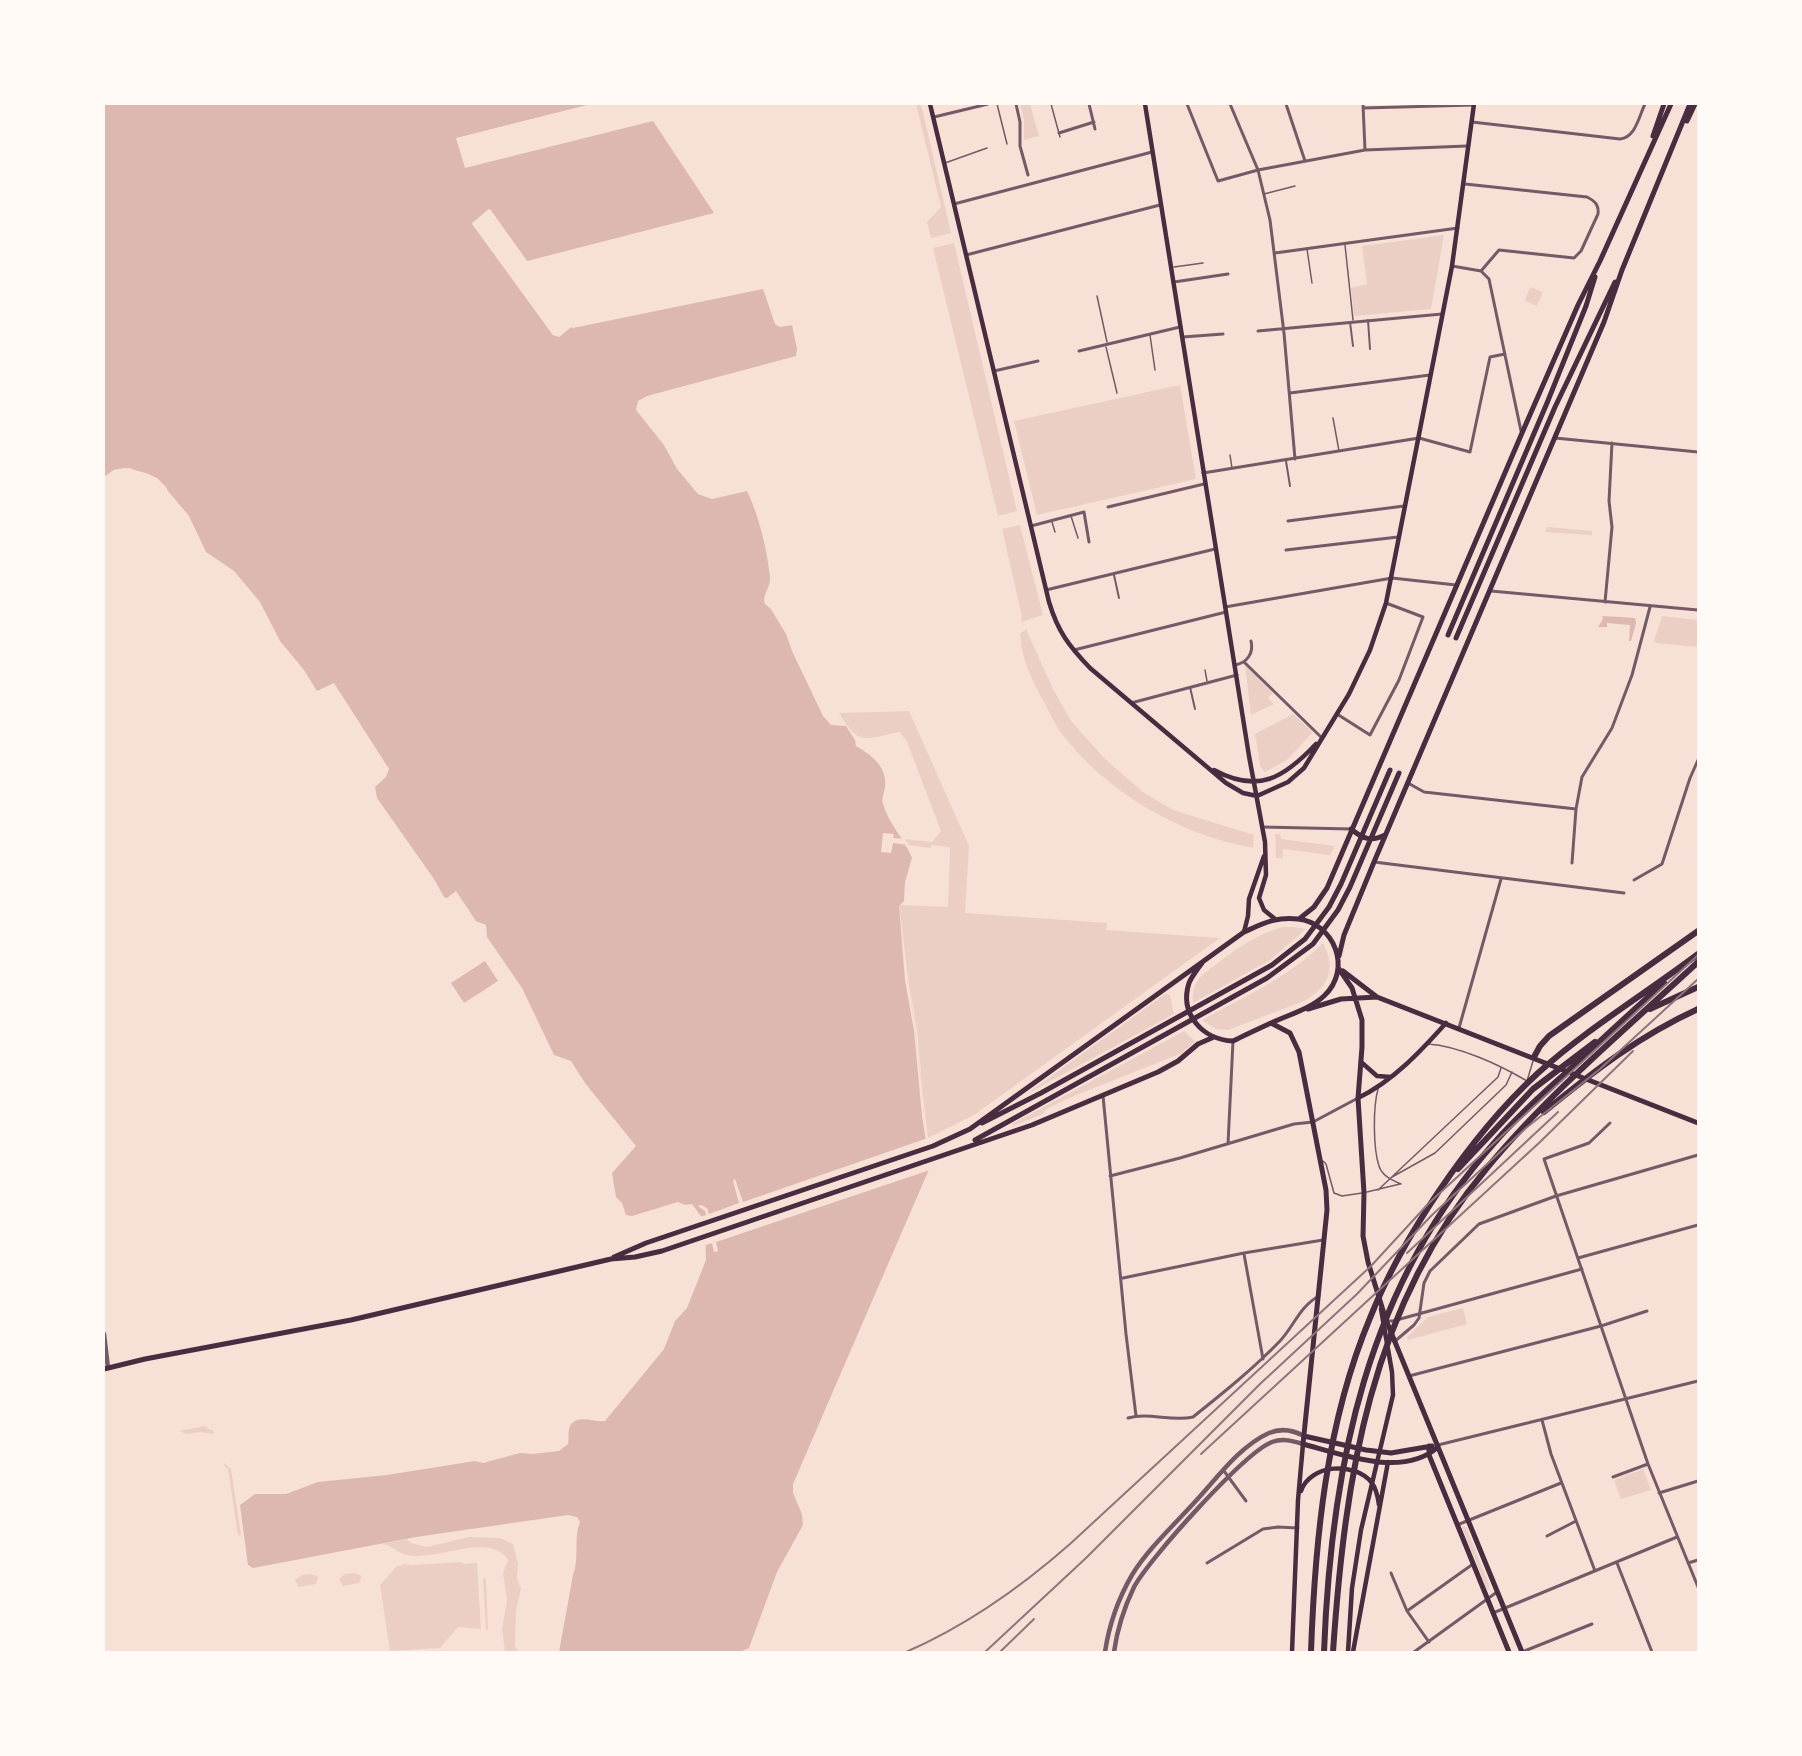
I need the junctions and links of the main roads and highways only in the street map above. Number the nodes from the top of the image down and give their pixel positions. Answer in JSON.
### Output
{"nodes":[{"id":1,"x":930,"y":104,"type":"edge"},
{"id":2,"x":1144,"y":104,"type":"edge"},
{"id":3,"x":1474,"y":104,"type":"edge"},
{"id":4,"x":1664,"y":104,"type":"edge"},
{"id":5,"x":1671,"y":104,"type":"edge"},
{"id":6,"x":1690,"y":104,"type":"edge"},
{"id":7,"x":1695,"y":104,"type":"edge"},
{"id":8,"x":1646,"y":158,"type":"junction"},
{"id":9,"x":1667,"y":160,"type":"junction"},
{"id":10,"x":1600,"y":261,"type":"junction"},
{"id":11,"x":1622,"y":270,"type":"junction"},
{"id":12,"x":1448,"y":635,"type":"dead end"},
{"id":13,"x":1456,"y":638,"type":"dead end"},
{"id":14,"x":1322,"y":738,"type":"junction"},
{"id":15,"x":1206,"y":765,"type":"junction"},
{"id":16,"x":1390,"y":770,"type":"dead end"},
{"id":17,"x":1399,"y":773,"type":"dead end"},
{"id":18,"x":1254,"y":782,"type":"junction"},
{"id":19,"x":1257,"y":796,"type":"junction"},
{"id":20,"x":1354,"y":831,"type":"junction"},
{"id":21,"x":1386,"y":835,"type":"junction"},
{"id":22,"x":1265,"y":854,"type":"junction"},
{"id":23,"x":1275,"y":919,"type":"junction"},
{"id":24,"x":1299,"y":919,"type":"junction"},
{"id":25,"x":1698,"y":931,"type":"edge"},
{"id":26,"x":1245,"y":932,"type":"junction"},
{"id":27,"x":1698,"y":952,"type":"edge"},
{"id":28,"x":1338,"y":957,"type":"junction"},
{"id":29,"x":1698,"y":962,"type":"edge"},
{"id":30,"x":1202,"y":963,"type":"junction"},
{"id":31,"x":1339,"y":969,"type":"junction"},
{"id":32,"x":1698,"y":987,"type":"edge"},
{"id":33,"x":1377,"y":997,"type":"junction"},
{"id":34,"x":1357,"y":998,"type":"junction"},
{"id":35,"x":1698,"y":1009,"type":"edge"},
{"id":36,"x":1300,"y":1011,"type":"junction"},
{"id":37,"x":1271,"y":1023,"type":"junction"},
{"id":38,"x":1446,"y":1023,"type":"junction"},
{"id":39,"x":1214,"y":1037,"type":"junction"},
{"id":40,"x":1537,"y":1059,"type":"junction"},
{"id":41,"x":1361,"y":1062,"type":"junction"},
{"id":42,"x":1391,"y":1077,"type":"junction"},
{"id":43,"x":1358,"y":1098,"type":"junction"},
{"id":44,"x":1698,"y":1123,"type":"edge"},
{"id":45,"x":970,"y":1129,"type":"junction"},
{"id":46,"x":1520,"y":1131,"type":"junction"},
{"id":47,"x":958,"y":1150,"type":"junction"},
{"id":48,"x":1441,"y":1187,"type":"junction"},
{"id":49,"x":610,"y":1259,"type":"junction"},
{"id":50,"x":1380,"y":1306,"type":"junction"},
{"id":51,"x":106,"y":1369,"type":"edge"},
{"id":52,"x":1304,"y":1436,"type":"junction"},
{"id":53,"x":1303,"y":1444,"type":"junction"},
{"id":54,"x":1429,"y":1446,"type":"junction"},
{"id":55,"x":1438,"y":1446,"type":"junction"},
{"id":56,"x":1386,"y":1453,"type":"junction"},
{"id":57,"x":1429,"y":1455,"type":"junction"},
{"id":58,"x":1388,"y":1462,"type":"junction"},
{"id":59,"x":1298,"y":1500,"type":"junction"},
{"id":60,"x":1380,"y":1511,"type":"junction"},
{"id":61,"x":1522,"y":1652,"type":"edge"},
{"id":62,"x":1292,"y":1653,"type":"edge"},
{"id":63,"x":1311,"y":1653,"type":"edge"},
{"id":64,"x":1324,"y":1653,"type":"edge"},
{"id":65,"x":1335,"y":1653,"type":"edge"},
{"id":66,"x":1348,"y":1653,"type":"edge"},
{"id":67,"x":1353,"y":1653,"type":"edge"},
{"id":68,"x":1509,"y":1653,"type":"edge"}],
"edges":[{"from":1,"to":15,"type":"main road"},
{"from":2,"to":18,"type":"main road"},
{"from":3,"to":14,"type":"main road"},
{"from":4,"to":8,"type":"main road"},
{"from":5,"to":8,"type":"main road"},
{"from":6,"to":9,"type":"main road"},
{"from":7,"to":9,"type":"main road"},
{"from":8,"to":10,"type":"main road"},
{"from":9,"to":11,"type":"main road"},
{"from":10,"to":12,"type":"main road"},
{"from":10,"to":20,"type":"main road"},
{"from":11,"to":13,"type":"main road"},
{"from":11,"to":21,"type":"main road"},
{"from":14,"to":18,"type":"main road"},
{"from":14,"to":19,"type":"main road"},
{"from":15,"to":18,"type":"main road"},
{"from":15,"to":19,"type":"main road"},
{"from":16,"to":45,"type":"main road"},
{"from":17,"to":47,"type":"main road"},
{"from":18,"to":19,"type":"main road"},
{"from":19,"to":22,"type":"main road"},
{"from":20,"to":21,"type":"main road"},
{"from":20,"to":24,"type":"main road"},
{"from":21,"to":28,"type":"main road"},
{"from":22,"to":23,"type":"main road"},
{"from":22,"to":26,"type":"main road"},
{"from":23,"to":24,"type":"main road"},
{"from":23,"to":26,"type":"main road"},
{"from":24,"to":28,"type":"main road"},
{"from":25,"to":40,"type":"highway"},
{"from":26,"to":30,"type":"main road"},
{"from":27,"to":48,"type":"highway"},
{"from":27,"to":64,"type":"highway"},
{"from":28,"to":31,"type":"main road"},
{"from":29,"to":46,"type":"highway"},
{"from":30,"to":39,"type":"main road"},
{"from":30,"to":45,"type":"main road"},
{"from":31,"to":33,"type":"main road"},
{"from":31,"to":34,"type":"main road"},
{"from":31,"to":36,"type":"main road"},
{"from":32,"to":48,"type":"highway"},
{"from":33,"to":34,"type":"main road"},
{"from":33,"to":38,"type":"main road"},
{"from":34,"to":36,"type":"main road"},
{"from":34,"to":41,"type":"main road"},
{"from":35,"to":46,"type":"highway"},
{"from":36,"to":37,"type":"main road"},
{"from":37,"to":39,"type":"main road"},
{"from":37,"to":52,"type":"main road"},
{"from":38,"to":40,"type":"main road"},
{"from":38,"to":42,"type":"main road"},
{"from":39,"to":47,"type":"main road"},
{"from":40,"to":44,"type":"main road"},
{"from":41,"to":42,"type":"main road"},
{"from":41,"to":43,"type":"main road"},
{"from":42,"to":43,"type":"main road"},
{"from":43,"to":50,"type":"main road"},
{"from":45,"to":49,"type":"main road"},
{"from":46,"to":65,"type":"highway"},
{"from":47,"to":49,"type":"main road"},
{"from":48,"to":63,"type":"highway"},
{"from":49,"to":51,"type":"main road"},
{"from":50,"to":55,"type":"main road"},
{"from":50,"to":66,"type":"main road"},
{"from":52,"to":53,"type":"main road"},
{"from":52,"to":56,"type":"main road"},
{"from":53,"to":58,"type":"main road"},
{"from":53,"to":59,"type":"main road"},
{"from":54,"to":55,"type":"main road"},
{"from":54,"to":56,"type":"main road"},
{"from":54,"to":57,"type":"main road"},
{"from":55,"to":57,"type":"main road"},
{"from":55,"to":61,"type":"main road"},
{"from":56,"to":58,"type":"main road"},
{"from":57,"to":58,"type":"main road"},
{"from":57,"to":68,"type":"main road"},
{"from":58,"to":60,"type":"main road"},
{"from":59,"to":60,"type":"main road"},
{"from":59,"to":62,"type":"main road"},
{"from":60,"to":67,"type":"main road"}]}
